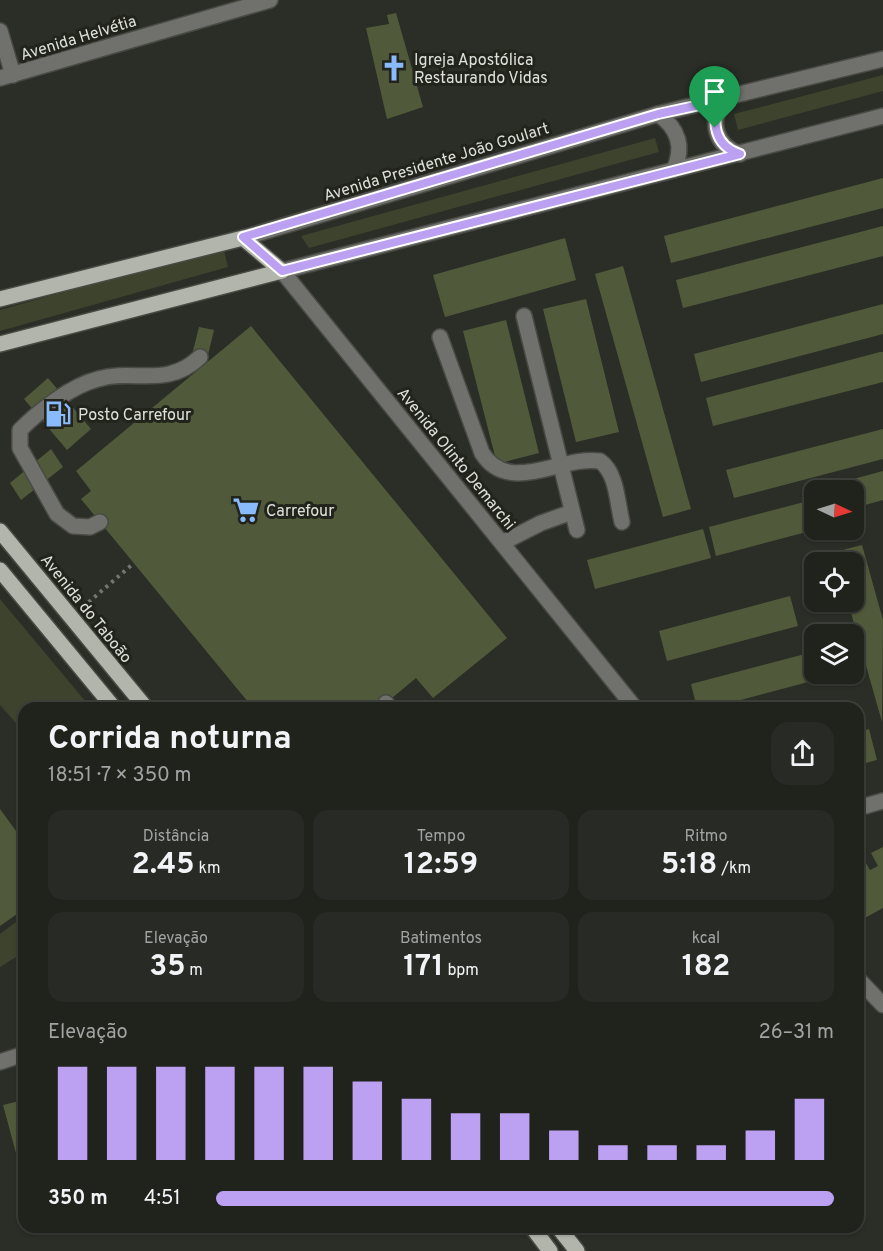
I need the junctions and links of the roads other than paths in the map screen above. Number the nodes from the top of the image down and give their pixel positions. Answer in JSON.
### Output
{"nodes":[{"id":1,"x":270,"y":0,"type":"edge"},
{"id":2,"x":0,"y":31,"type":"edge"},
{"id":3,"x":883,"y":59,"type":"edge"},
{"id":4,"x":6,"y":77,"type":"edge"},
{"id":5,"x":723,"y":100,"type":"junction"},
{"id":6,"x":658,"y":114,"type":"junction"},
{"id":7,"x":883,"y":116,"type":"edge"},
{"id":8,"x":740,"y":154,"type":"junction"},
{"id":9,"x":674,"y":170,"type":"junction"},
{"id":10,"x":243,"y":237,"type":"junction"},
{"id":11,"x":282,"y":271,"type":"junction"},
{"id":12,"x":0,"y":299,"type":"edge"},
{"id":13,"x":524,"y":316,"type":"dead end"},
{"id":14,"x":440,"y":337,"type":"dead end"},
{"id":15,"x":1,"y":346,"type":"edge"},
{"id":16,"x":200,"y":357,"type":"dead end"},
{"id":17,"x":560,"y":465,"type":"junction"},
{"id":18,"x":572,"y":512,"type":"junction"},
{"id":19,"x":100,"y":522,"type":"dead end"},
{"id":20,"x":622,"y":522,"type":"dead end"},
{"id":21,"x":577,"y":530,"type":"dead end"},
{"id":22,"x":0,"y":531,"type":"edge"},
{"id":23,"x":502,"y":543,"type":"junction"},
{"id":24,"x":0,"y":570,"type":"edge"},
{"id":25,"x":109,"y":702,"type":"edge"},
{"id":26,"x":141,"y":702,"type":"edge"},
{"id":27,"x":631,"y":702,"type":"edge"},
{"id":28,"x":883,"y":801,"type":"edge"},
{"id":29,"x":864,"y":806,"type":"edge"},
{"id":30,"x":864,"y":985,"type":"edge"},
{"id":31,"x":882,"y":1004,"type":"edge"},
{"id":32,"x":18,"y":1056,"type":"edge"},
{"id":33,"x":0,"y":1062,"type":"edge"},
{"id":34,"x":536,"y":1233,"type":"edge"},
{"id":35,"x":563,"y":1233,"type":"edge"},
{"id":36,"x":550,"y":1251,"type":"edge"},
{"id":37,"x":577,"y":1251,"type":"edge"}],
"edges":[{"from":1,"to":4,"type":"street","name":"Avenida Helvétia"},
{"from":2,"to":4,"type":"street"},
{"from":3,"to":5,"type":"street","name":"Avenida Presidente João Goulart"},
{"from":5,"to":6,"type":"street","name":"Avenida Presidente João Goulart"},
{"from":5,"to":8,"type":"street"},
{"from":6,"to":9,"type":"street"},
{"from":6,"to":10,"type":"street","name":"Avenida Presidente João Goulart"},
{"from":7,"to":8,"type":"street"},
{"from":8,"to":9,"type":"street"},
{"from":9,"to":11,"type":"street"},
{"from":10,"to":11,"type":"main road","name":"Avenida Olinto Demarchi"},
{"from":10,"to":12,"type":"main road","name":"Avenida Presidente João Goulart"},
{"from":11,"to":15,"type":"main road"},
{"from":11,"to":23,"type":"street","name":"Avenida Olinto Demarchi"},
{"from":13,"to":17,"type":"street"},
{"from":14,"to":17,"type":"street"},
{"from":16,"to":19,"type":"street"},
{"from":17,"to":18,"type":"street"},
{"from":17,"to":20,"type":"street"},
{"from":18,"to":21,"type":"street"},
{"from":18,"to":23,"type":"street"},
{"from":22,"to":26,"type":"main road","name":"Avenida do Taboão"},
{"from":23,"to":27,"type":"street","name":"Avenida Olinto Demarchi"},
{"from":24,"to":25,"type":"main road"},
{"from":28,"to":29,"type":"street"},
{"from":30,"to":31,"type":"street"},
{"from":32,"to":33,"type":"street"},
{"from":34,"to":36,"type":"main road"},
{"from":35,"to":37,"type":"main road"}]}
